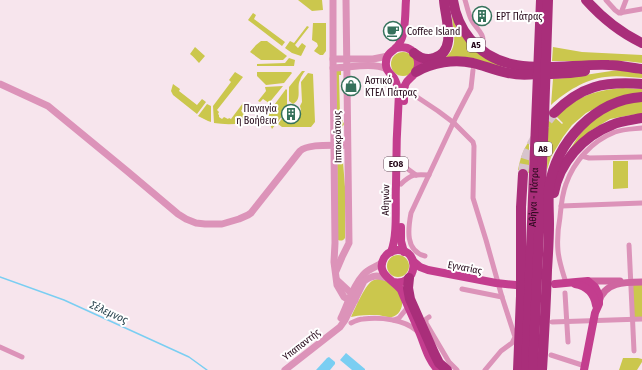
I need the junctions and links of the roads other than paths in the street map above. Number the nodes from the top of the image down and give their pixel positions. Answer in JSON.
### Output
{"nodes":[{"id":1,"x":334,"y":0,"type":"edge"},
{"id":2,"x":346,"y":0,"type":"edge"},
{"id":3,"x":406,"y":0,"type":"edge"},
{"id":4,"x":444,"y":0,"type":"edge"},
{"id":5,"x":453,"y":0,"type":"edge"},
{"id":6,"x":465,"y":0,"type":"edge"},
{"id":7,"x":541,"y":0,"type":"edge"},
{"id":8,"x":548,"y":0,"type":"edge"},
{"id":9,"x":586,"y":0,"type":"edge"},
{"id":10,"x":606,"y":0,"type":"edge"},
{"id":11,"x":626,"y":0,"type":"edge"},
{"id":12,"x":642,"y":9,"type":"edge"},
{"id":13,"x":621,"y":13,"type":"junction"},
{"id":14,"x":404,"y":30,"type":"junction"},
{"id":15,"x":642,"y":43,"type":"edge"},
{"id":16,"x":483,"y":44,"type":"dead end"},
{"id":17,"x":396,"y":48,"type":"junction"},
{"id":18,"x":411,"y":50,"type":"junction"},
{"id":19,"x":388,"y":56,"type":"junction"},
{"id":20,"x":333,"y":59,"type":"junction"},
{"id":21,"x":346,"y":59,"type":"junction"},
{"id":22,"x":333,"y":68,"type":"junction"},
{"id":23,"x":346,"y":68,"type":"junction"},
{"id":24,"x":387,"y":69,"type":"junction"},
{"id":25,"x":642,"y":69,"type":"edge"},
{"id":26,"x":473,"y":70,"type":"dead end"},
{"id":27,"x":520,"y":70,"type":"junction"},
{"id":28,"x":413,"y":75,"type":"junction"},
{"id":29,"x":394,"y":77,"type":"junction"},
{"id":30,"x":0,"y":84,"type":"edge"},
{"id":31,"x":642,"y":84,"type":"edge"},
{"id":32,"x":414,"y":95,"type":"dead end"},
{"id":33,"x":642,"y":97,"type":"edge"},
{"id":34,"x":554,"y":113,"type":"tunnel mouth"},
{"id":35,"x":642,"y":118,"type":"edge"},
{"id":36,"x":454,"y":123,"type":"junction"},
{"id":37,"x":642,"y":128,"type":"edge"},
{"id":38,"x":347,"y":145,"type":"junction"},
{"id":39,"x":334,"y":146,"type":"junction"},
{"id":40,"x":582,"y":156,"type":"junction"},
{"id":41,"x":642,"y":157,"type":"edge"},
{"id":42,"x":402,"y":162,"type":"junction"},
{"id":43,"x":523,"y":174,"type":"tunnel mouth"},
{"id":44,"x":416,"y":175,"type":"junction"},
{"id":45,"x":429,"y":175,"type":"junction"},
{"id":46,"x":401,"y":184,"type":"junction"},
{"id":47,"x":642,"y":202,"type":"edge"},
{"id":48,"x":561,"y":206,"type":"junction"},
{"id":49,"x":549,"y":223,"type":"junction"},
{"id":50,"x":629,"y":245,"type":"dead end"},
{"id":51,"x":391,"y":252,"type":"junction"},
{"id":52,"x":404,"y":252,"type":"junction"},
{"id":53,"x":425,"y":256,"type":"dead end"},
{"id":54,"x":414,"y":262,"type":"junction"},
{"id":55,"x":382,"y":263,"type":"junction"},
{"id":56,"x":336,"y":275,"type":"junction"},
{"id":57,"x":409,"y":278,"type":"junction"},
{"id":58,"x":359,"y":280,"type":"junction"},
{"id":59,"x":390,"y":280,"type":"junction"},
{"id":60,"x":588,"y":282,"type":"junction"},
{"id":61,"x":631,"y":282,"type":"junction"},
{"id":62,"x":642,"y":282,"type":"edge"},
{"id":63,"x":566,"y":283,"type":"junction"},
{"id":64,"x":341,"y":284,"type":"junction"},
{"id":65,"x":556,"y":284,"type":"dead end"},
{"id":66,"x":516,"y":285,"type":"dead end"},
{"id":67,"x":462,"y":289,"type":"dead end"},
{"id":68,"x":565,"y":294,"type":"dead end"},
{"id":69,"x":501,"y":295,"type":"junction"},
{"id":70,"x":352,"y":298,"type":"junction"},
{"id":71,"x":599,"y":304,"type":"junction"},
{"id":72,"x":408,"y":307,"type":"junction"},
{"id":73,"x":429,"y":317,"type":"dead end"},
{"id":74,"x":595,"y":317,"type":"junction"},
{"id":75,"x":642,"y":319,"type":"edge"},
{"id":76,"x":393,"y":320,"type":"junction"},
{"id":77,"x":632,"y":320,"type":"junction"},
{"id":78,"x":552,"y":322,"type":"dead end"},
{"id":79,"x":566,"y":322,"type":"junction"},
{"id":80,"x":351,"y":323,"type":"dead end"},
{"id":81,"x":520,"y":334,"type":"junction"},
{"id":82,"x":421,"y":335,"type":"junction"},
{"id":83,"x":568,"y":342,"type":"dead end"},
{"id":84,"x":0,"y":347,"type":"edge"},
{"id":85,"x":634,"y":351,"type":"dead end"},
{"id":86,"x":551,"y":355,"type":"dead end"},
{"id":87,"x":22,"y":357,"type":"dead end"},
{"id":88,"x":584,"y":368,"type":"edge"},
{"id":89,"x":436,"y":369,"type":"edge"},
{"id":90,"x":285,"y":370,"type":"edge"},
{"id":91,"x":447,"y":370,"type":"edge"},
{"id":92,"x":457,"y":370,"type":"edge"},
{"id":93,"x":485,"y":370,"type":"edge"},
{"id":94,"x":512,"y":370,"type":"edge"},
{"id":95,"x":518,"y":370,"type":"edge"},
{"id":96,"x":526,"y":370,"type":"edge"},
{"id":97,"x":533,"y":370,"type":"edge"},
{"id":98,"x":542,"y":370,"type":"edge"}],
"edges":[{"from":1,"to":20,"type":"street","name":"Ιπποκράτους"},
{"from":2,"to":21,"type":"street","name":"Ιπποκράτους"},
{"from":3,"to":14,"type":"main road","name":"Αθηνών","number":"ΕΟ8"},
{"from":4,"to":18,"type":"highway"},
{"from":5,"to":27,"type":"highway","number":"Α5"},
{"from":6,"to":16,"type":"street"},
{"from":7,"to":96,"type":"highway","name":"Αθήνα - Πάτρα","number":"Α8"},
{"from":8,"to":97,"type":"highway","name":"Αθήνα - Πάτρα","number":"Α8"},
{"from":9,"to":15,"type":"highway"},
{"from":10,"to":13,"type":"street"},
{"from":11,"to":13,"type":"street"},
{"from":12,"to":13,"type":"street"},
{"from":14,"to":17,"type":"main road","name":"Αθηνών","number":"ΕΟ8"},
{"from":14,"to":18,"type":"main road","name":"Αθηνών","number":"ΕΟ8"},
{"from":17,"to":18,"type":"main road"},
{"from":17,"to":19,"type":"main road","name":"Αθηνών","number":"ΕΟ8"},
{"from":18,"to":28,"type":"main road","name":"Αθηνών","number":"ΕΟ8"},
{"from":19,"to":21,"type":"street"},
{"from":19,"to":24,"type":"main road"},
{"from":20,"to":21,"type":"street"},
{"from":20,"to":22,"type":"street","name":"Ιπποκράτους"},
{"from":21,"to":23,"type":"street","name":"Ιπποκράτους"},
{"from":22,"to":23,"type":"street"},
{"from":22,"to":39,"type":"street","name":"Ιπποκράτους"},
{"from":23,"to":24,"type":"street"},
{"from":23,"to":38,"type":"street","name":"Ιπποκράτους"},
{"from":24,"to":29,"type":"main road","name":"Αθηνών","number":"ΕΟ8"},
{"from":25,"to":27,"type":"highway","number":"Α5"},
{"from":26,"to":36,"type":"street"},
{"from":27,"to":28,"type":"highway"},
{"from":28,"to":29,"type":"main road"},
{"from":28,"to":42,"type":"main road","name":"Αθηνών","number":"ΕΟ8"},
{"from":29,"to":51,"type":"main road","name":"Αθηνών","number":"ΕΟ8"},
{"from":30,"to":39,"type":"street"},
{"from":31,"to":34,"type":"highway"},
{"from":32,"to":36,"type":"street"},
{"from":33,"to":49,"type":"highway"},
{"from":35,"to":49,"type":"highway"},
{"from":36,"to":45,"type":"street"},
{"from":36,"to":69,"type":"street"},
{"from":37,"to":40,"type":"street"},
{"from":38,"to":39,"type":"street"},
{"from":38,"to":56,"type":"street","name":"Ιπποκράτους"},
{"from":39,"to":56,"type":"street","name":"Ιπποκράτους"},
{"from":40,"to":41,"type":"street"},
{"from":40,"to":48,"type":"street"},
{"from":42,"to":44,"type":"street"},
{"from":42,"to":46,"type":"main road","name":"Αθηνών","number":"ΕΟ8"},
{"from":43,"to":81,"type":"highway"},
{"from":44,"to":45,"type":"street"},
{"from":44,"to":46,"type":"street"},
{"from":45,"to":53,"type":"street"},
{"from":46,"to":52,"type":"main road","name":"Αθηνών","number":"ΕΟ8"},
{"from":47,"to":48,"type":"street"},
{"from":48,"to":63,"type":"street"},
{"from":49,"to":98,"type":"highway"},
{"from":50,"to":61,"type":"street"},
{"from":51,"to":52,"type":"main road"},
{"from":51,"to":55,"type":"main road","name":"Αθηνών","number":"ΕΟ8"},
{"from":52,"to":54,"type":"main road"},
{"from":54,"to":57,"type":"main road"},
{"from":54,"to":66,"type":"main road","name":"Εγνατίας"},
{"from":55,"to":58,"type":"street"},
{"from":55,"to":59,"type":"main road"},
{"from":56,"to":64,"type":"street"},
{"from":56,"to":70,"type":"street","name":"Ιπποκράτους"},
{"from":57,"to":59,"type":"main road"},
{"from":57,"to":91,"type":"highway"},
{"from":58,"to":64,"type":"street"},
{"from":58,"to":70,"type":"street"},
{"from":59,"to":70,"type":"street"},
{"from":59,"to":72,"type":"main road"},
{"from":60,"to":61,"type":"main road"},
{"from":60,"to":63,"type":"main road"},
{"from":60,"to":71,"type":"main road"},
{"from":61,"to":62,"type":"main road"},
{"from":61,"to":71,"type":"main road"},
{"from":61,"to":77,"type":"street"},
{"from":63,"to":65,"type":"main road"},
{"from":63,"to":74,"type":"main road"},
{"from":64,"to":70,"type":"street"},
{"from":67,"to":69,"type":"street"},
{"from":68,"to":79,"type":"street"},
{"from":69,"to":93,"type":"street"},
{"from":70,"to":90,"type":"street","name":"Υπαπαντής"},
{"from":71,"to":74,"type":"main road"},
{"from":72,"to":76,"type":"street"},
{"from":72,"to":82,"type":"main road"},
{"from":73,"to":92,"type":"street"},
{"from":74,"to":77,"type":"street"},
{"from":74,"to":79,"type":"street"},
{"from":74,"to":88,"type":"main road"},
{"from":75,"to":77,"type":"street"},
{"from":76,"to":80,"type":"street"},
{"from":76,"to":82,"type":"street"},
{"from":77,"to":85,"type":"street"},
{"from":78,"to":79,"type":"street"},
{"from":79,"to":83,"type":"street"},
{"from":81,"to":94,"type":"highway"},
{"from":81,"to":95,"type":"highway"},
{"from":82,"to":89,"type":"main road"},
{"from":84,"to":87,"type":"street"},
{"from":86,"to":88,"type":"street"}]}
